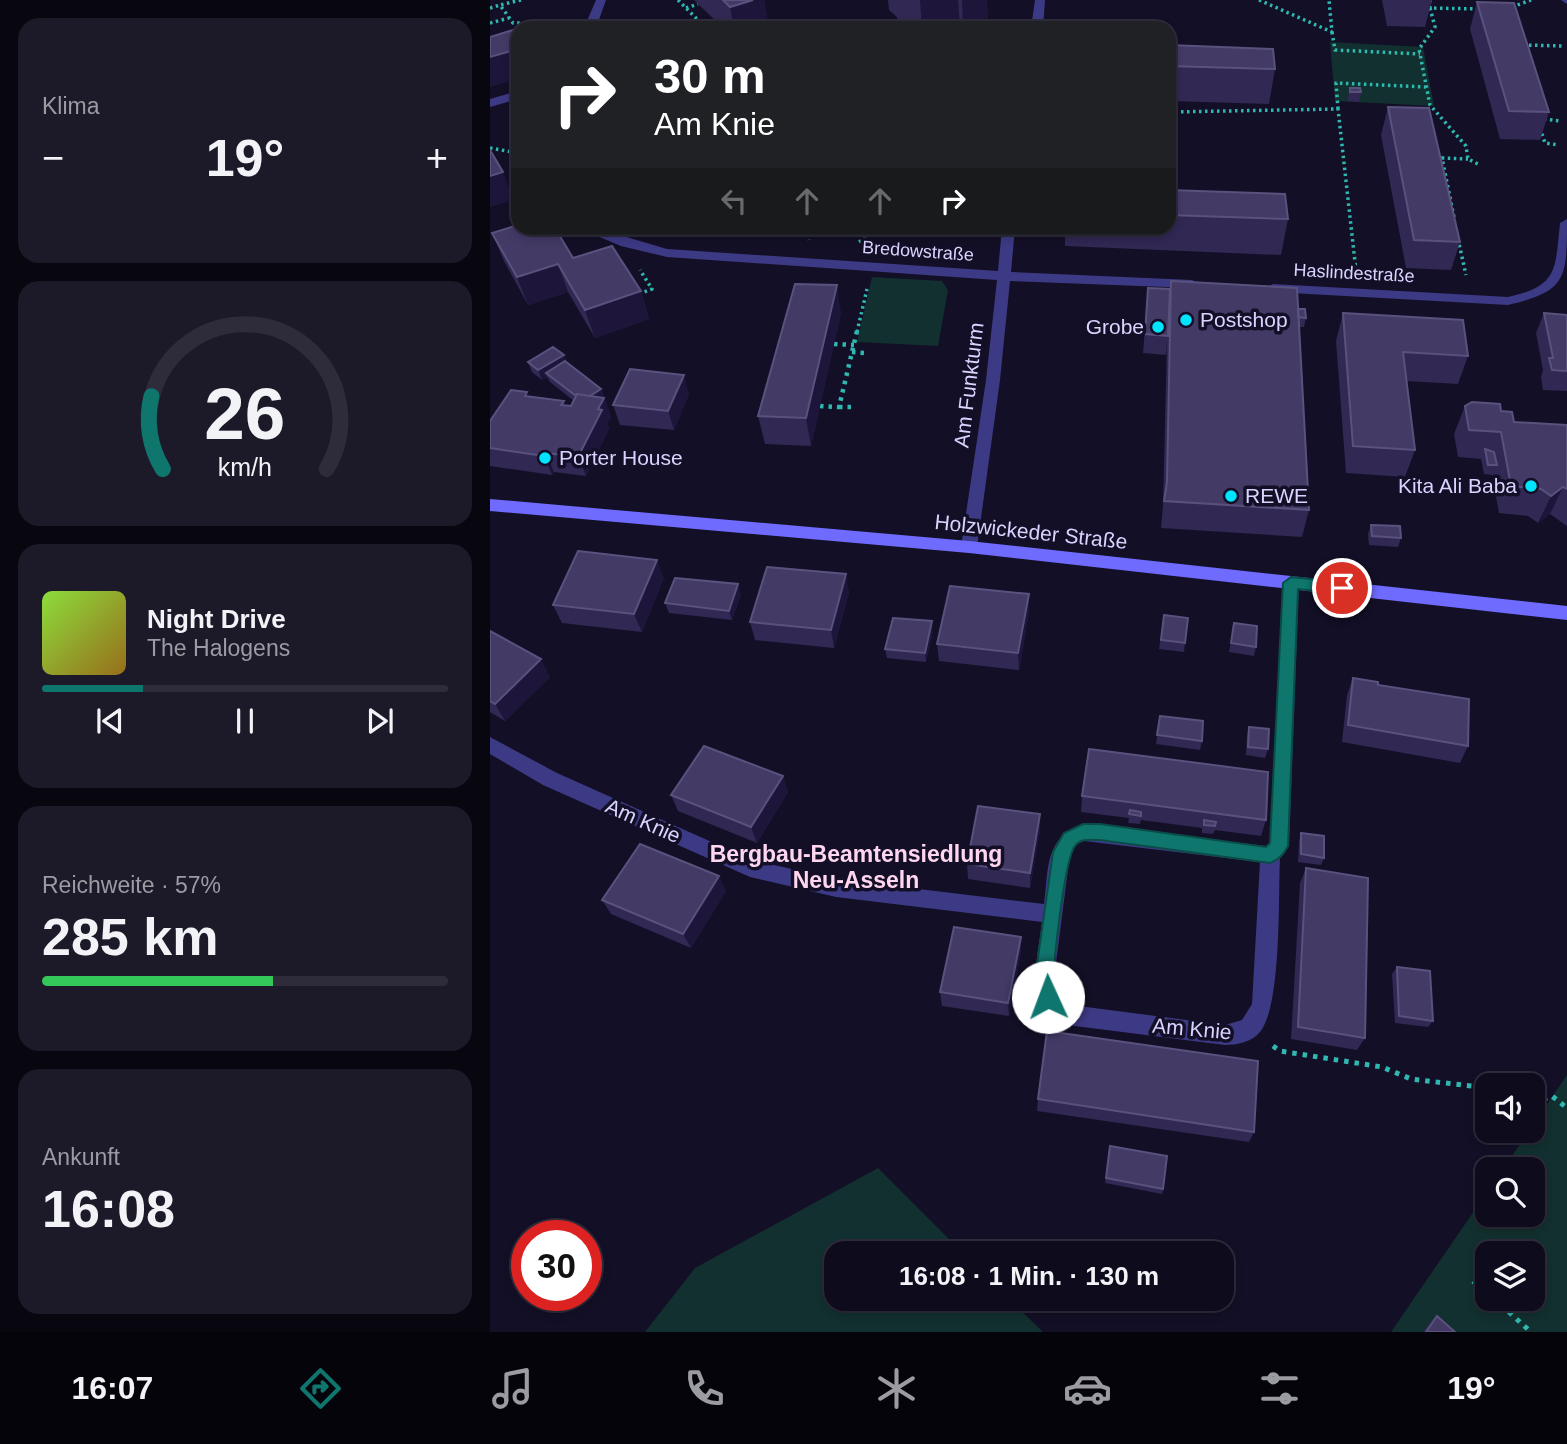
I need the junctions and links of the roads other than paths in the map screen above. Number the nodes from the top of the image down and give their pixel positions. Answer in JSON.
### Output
{"nodes":[{"id":1,"x":601,"y":0,"type":"edge"},
{"id":2,"x":1040,"y":0,"type":"edge"},
{"id":3,"x":593,"y":21,"type":"edge"},
{"id":4,"x":1038,"y":21,"type":"edge"},
{"id":5,"x":511,"y":97,"type":"edge"},
{"id":6,"x":490,"y":103,"type":"edge"},
{"id":7,"x":1567,"y":223,"type":"edge"},
{"id":8,"x":604,"y":235,"type":"edge"},
{"id":9,"x":1008,"y":235,"type":"edge"},
{"id":10,"x":1002,"y":276,"type":"junction"},
{"id":11,"x":1210,"y":285,"type":"edge"},
{"id":12,"x":1265,"y":288,"type":"edge"},
{"id":13,"x":490,"y":505,"type":"edge"},
{"id":14,"x":969,"y":547,"type":"junction"},
{"id":15,"x":1291,"y":583,"type":"junction"},
{"id":16,"x":1567,"y":613,"type":"edge"},
{"id":17,"x":490,"y":745,"type":"edge"},
{"id":18,"x":1270,"y":855,"type":"junction"},
{"id":19,"x":1052,"y":914,"type":"junction"}],
"edges":[{"from":1,"to":3,"type":"street"},
{"from":2,"to":4,"type":"street"},
{"from":5,"to":6,"type":"street"},
{"from":7,"to":12,"type":"street","name":"Haslindestraße"},
{"from":8,"to":10,"type":"street","name":"Bredowstraße"},
{"from":9,"to":10,"type":"street","name":"Am Funkturm"},
{"from":10,"to":11,"type":"street"},
{"from":10,"to":14,"type":"street","name":"Am Funkturm"},
{"from":13,"to":14,"type":"main road","name":"Holzwickeder Straße"},
{"from":14,"to":15,"type":"main road","name":"Holzwickeder Straße"},
{"from":15,"to":16,"type":"main road","name":"Holzwickeder Straße"},
{"from":15,"to":18,"type":"street","name":"Am Knie"},
{"from":17,"to":19,"type":"street","name":"Am Knie"},
{"from":18,"to":19,"type":"street","name":"Am Knie"},
{"from":18,"to":19,"type":"street","name":"Am Knie"}]}
